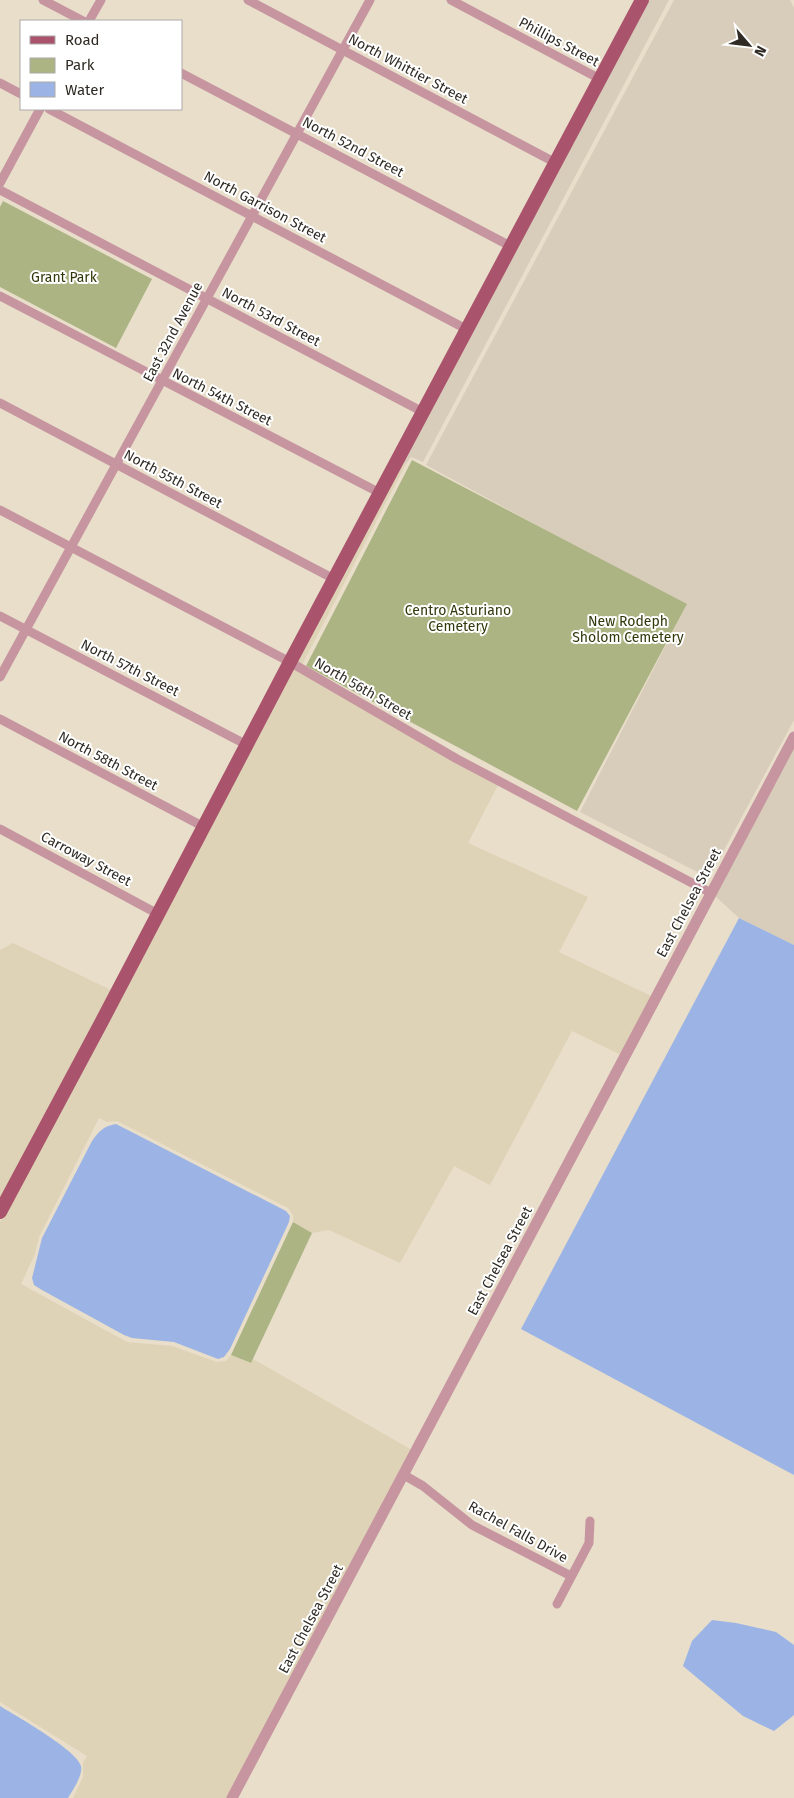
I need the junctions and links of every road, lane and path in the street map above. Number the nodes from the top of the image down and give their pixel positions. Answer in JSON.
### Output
{"nodes":[{"id":1,"x":43,"y":0,"type":"edge"},
{"id":2,"x":101,"y":0,"type":"edge"},
{"id":3,"x":248,"y":0,"type":"edge"},
{"id":4,"x":370,"y":0,"type":"edge"},
{"id":5,"x":451,"y":0,"type":"edge"},
{"id":6,"x":642,"y":0,"type":"edge"},
{"id":7,"x":81,"y":20,"type":"edge"},
{"id":8,"x":90,"y":20,"type":"edge"},
{"id":9,"x":343,"y":50,"type":"junction"},
{"id":10,"x":182,"y":74,"type":"edge"},
{"id":11,"x":600,"y":79,"type":"junction"},
{"id":12,"x":0,"y":83,"type":"edge"},
{"id":13,"x":20,"y":93,"type":"edge"},
{"id":14,"x":39,"y":110,"type":"edge"},
{"id":15,"x":51,"y":110,"type":"edge"},
{"id":16,"x":296,"y":133,"type":"junction"},
{"id":17,"x":556,"y":163,"type":"junction"},
{"id":18,"x":0,"y":183,"type":"edge"},
{"id":19,"x":0,"y":190,"type":"edge"},
{"id":20,"x":251,"y":215,"type":"junction"},
{"id":21,"x":512,"y":246,"type":"junction"},
{"id":22,"x":0,"y":296,"type":"edge"},
{"id":23,"x":206,"y":298,"type":"junction"},
{"id":24,"x":468,"y":330,"type":"junction"},
{"id":25,"x":161,"y":381,"type":"junction"},
{"id":26,"x":0,"y":403,"type":"edge"},
{"id":27,"x":423,"y":412,"type":"junction"},
{"id":28,"x":117,"y":465,"type":"junction"},
{"id":29,"x":380,"y":494,"type":"junction"},
{"id":30,"x":0,"y":510,"type":"edge"},
{"id":31,"x":72,"y":547,"type":"junction"},
{"id":32,"x":334,"y":579,"type":"junction"},
{"id":33,"x":0,"y":616,"type":"edge"},
{"id":34,"x":25,"y":630,"type":"junction"},
{"id":35,"x":290,"y":662,"type":"junction"},
{"id":36,"x":0,"y":677,"type":"edge"},
{"id":37,"x":0,"y":719,"type":"edge"},
{"id":38,"x":794,"y":737,"type":"edge"},
{"id":39,"x":246,"y":745,"type":"junction"},
{"id":40,"x":204,"y":827,"type":"junction"},
{"id":41,"x":0,"y":829,"type":"edge"},
{"id":42,"x":711,"y":893,"type":"junction"},
{"id":43,"x":158,"y":914,"type":"junction"},
{"id":44,"x":0,"y":1212,"type":"edge"},
{"id":45,"x":404,"y":1475,"type":"junction"},
{"id":46,"x":590,"y":1522,"type":"dead end"},
{"id":47,"x":571,"y":1576,"type":"junction"},
{"id":48,"x":557,"y":1604,"type":"dead end"},
{"id":49,"x":232,"y":1798,"type":"edge"}],
"edges":[{"from":1,"to":7,"type":"street"},
{"from":2,"to":8,"type":"street"},
{"from":3,"to":9,"type":"street","name":"North Whittier Street"},
{"from":4,"to":9,"type":"street","name":"East 32nd Avenue"},
{"from":5,"to":11,"type":"street","name":"Phillips Street"},
{"from":6,"to":11,"type":"main road"},
{"from":9,"to":16,"type":"street","name":"East 32nd Avenue"},
{"from":9,"to":17,"type":"street","name":"North Whittier Street"},
{"from":10,"to":16,"type":"street","name":"North 52nd Street"},
{"from":11,"to":17,"type":"main road"},
{"from":12,"to":13,"type":"street"},
{"from":14,"to":18,"type":"street"},
{"from":15,"to":20,"type":"street","name":"North Garrison Street"},
{"from":16,"to":20,"type":"street","name":"East 32nd Avenue"},
{"from":16,"to":21,"type":"street","name":"North 52nd Street"},
{"from":17,"to":21,"type":"main road"},
{"from":19,"to":23,"type":"street","name":"North 53rd Street"},
{"from":20,"to":23,"type":"street","name":"East 32nd Avenue"},
{"from":20,"to":24,"type":"street","name":"North Garrison Street"},
{"from":21,"to":24,"type":"main road"},
{"from":22,"to":25,"type":"street","name":"North 54th Street"},
{"from":23,"to":25,"type":"street","name":"East 32nd Avenue"},
{"from":23,"to":27,"type":"street","name":"North 53rd Street"},
{"from":24,"to":27,"type":"main road"},
{"from":25,"to":28,"type":"street","name":"East 32nd Avenue"},
{"from":25,"to":29,"type":"street","name":"North 54th Street"},
{"from":26,"to":28,"type":"street","name":"North 55th Street"},
{"from":27,"to":29,"type":"main road"},
{"from":28,"to":31,"type":"street","name":"East 32nd Avenue"},
{"from":28,"to":32,"type":"street","name":"North 55th Street"},
{"from":29,"to":32,"type":"main road"},
{"from":30,"to":31,"type":"street","name":"North 56th Street"},
{"from":31,"to":34,"type":"street","name":"East 32nd Avenue"},
{"from":31,"to":35,"type":"street","name":"North 56th Street"},
{"from":32,"to":35,"type":"main road"},
{"from":33,"to":34,"type":"street","name":"North 57th Street"},
{"from":34,"to":36,"type":"street","name":"East 32nd Avenue"},
{"from":34,"to":39,"type":"street","name":"North 57th Street"},
{"from":35,"to":39,"type":"main road"},
{"from":35,"to":42,"type":"street","name":"North 56th Street"},
{"from":37,"to":40,"type":"street","name":"North 58th Street"},
{"from":38,"to":42,"type":"street","name":"East Chelsea Street"},
{"from":39,"to":40,"type":"main road"},
{"from":40,"to":43,"type":"main road"},
{"from":41,"to":43,"type":"street","name":"Carroway Street"},
{"from":42,"to":45,"type":"street","name":"East Chelsea Street"},
{"from":43,"to":44,"type":"main road"},
{"from":45,"to":47,"type":"street","name":"Rachel Falls Drive"},
{"from":45,"to":49,"type":"street","name":"East Chelsea Street"},
{"from":46,"to":47,"type":"street"},
{"from":47,"to":48,"type":"street"}]}
